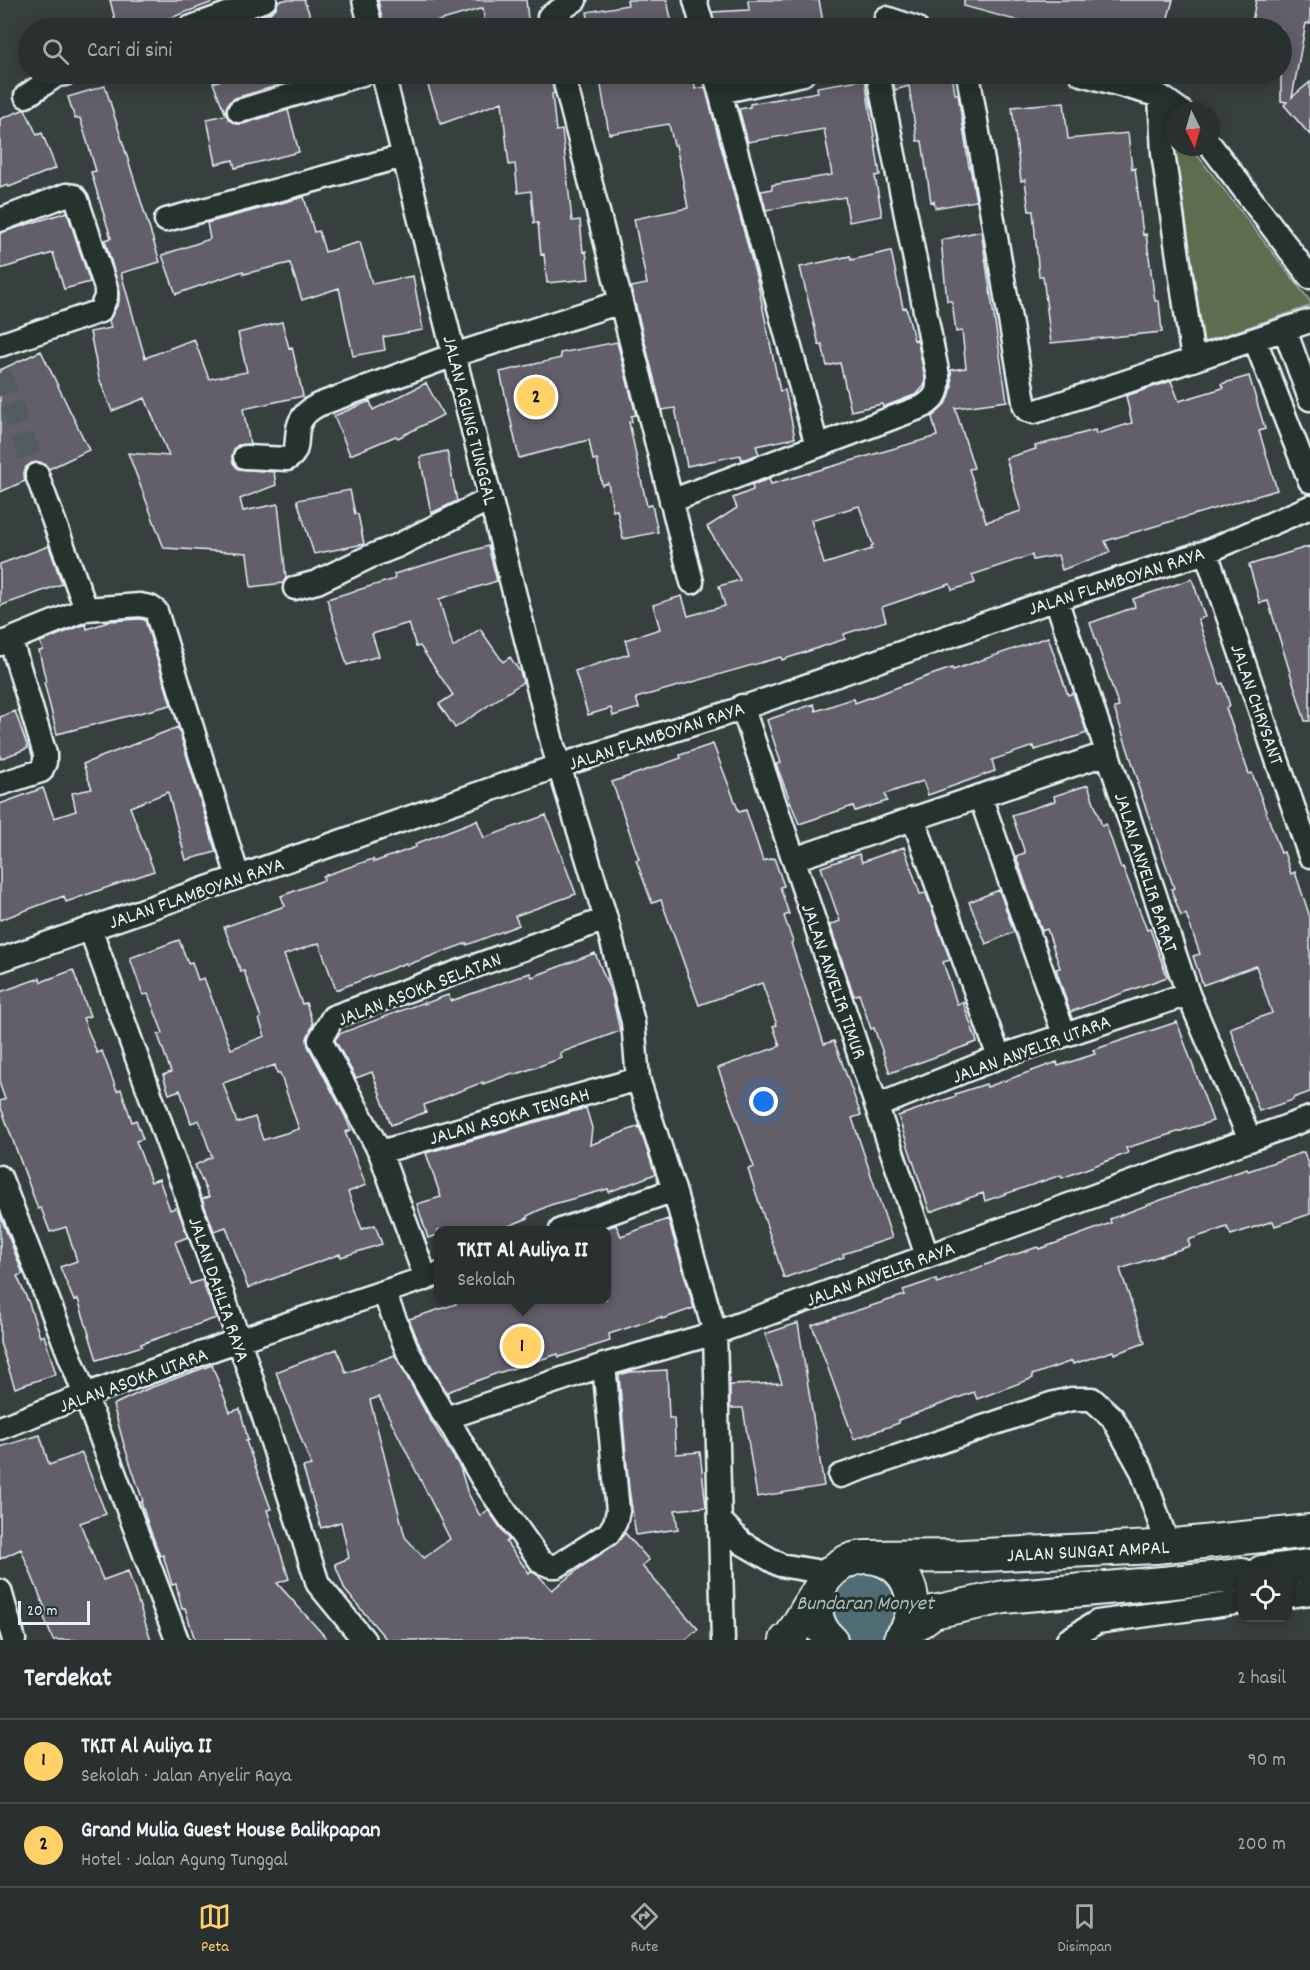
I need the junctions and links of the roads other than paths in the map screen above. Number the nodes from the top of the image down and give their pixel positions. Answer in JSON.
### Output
{"nodes":[{"id":1,"x":265,"y":0,"type":"edge"},
{"id":2,"x":364,"y":0,"type":"edge"},
{"id":3,"x":575,"y":0,"type":"edge"},
{"id":4,"x":695,"y":0,"type":"edge"},
{"id":5,"x":549,"y":15,"type":"edge"},
{"id":6,"x":216,"y":18,"type":"edge"},
{"id":7,"x":368,"y":18,"type":"edge"},
{"id":8,"x":700,"y":18,"type":"edge"},
{"id":9,"x":44,"y":84,"type":"edge"},
{"id":10,"x":329,"y":84,"type":"edge"},
{"id":11,"x":386,"y":84,"type":"edge"},
{"id":12,"x":566,"y":84,"type":"edge"},
{"id":13,"x":718,"y":84,"type":"edge"},
{"id":14,"x":880,"y":84,"type":"edge"},
{"id":15,"x":970,"y":84,"type":"edge"},
{"id":16,"x":1117,"y":84,"type":"edge"},
{"id":17,"x":26,"y":96,"type":"dead end"},
{"id":18,"x":1160,"y":96,"type":"junction"},
{"id":19,"x":1168,"y":102,"type":"edge"},
{"id":20,"x":239,"y":111,"type":"dead end"},
{"id":21,"x":404,"y":156,"type":"junction"},
{"id":22,"x":1219,"y":156,"type":"edge"},
{"id":23,"x":0,"y":220,"type":"edge"},
{"id":24,"x":166,"y":220,"type":"dead end"},
{"id":25,"x":1310,"y":277,"type":"edge"},
{"id":26,"x":621,"y":302,"type":"junction"},
{"id":27,"x":1310,"y":321,"type":"edge"},
{"id":28,"x":1285,"y":330,"type":"junction"},
{"id":29,"x":1255,"y":340,"type":"junction"},
{"id":30,"x":0,"y":345,"type":"edge"},
{"id":31,"x":454,"y":355,"type":"junction"},
{"id":32,"x":1193,"y":360,"type":"junction"},
{"id":33,"x":1310,"y":399,"type":"edge"},
{"id":34,"x":817,"y":446,"type":"junction"},
{"id":35,"x":245,"y":457,"type":"dead end"},
{"id":36,"x":37,"y":475,"type":"tunnel mouth"},
{"id":37,"x":1310,"y":481,"type":"edge"},
{"id":38,"x":490,"y":499,"type":"junction"},
{"id":39,"x":671,"y":501,"type":"junction"},
{"id":40,"x":1310,"y":507,"type":"edge"},
{"id":41,"x":1206,"y":552,"type":"junction"},
{"id":42,"x":692,"y":582,"type":"dead end"},
{"id":43,"x":296,"y":588,"type":"dead end"},
{"id":44,"x":1056,"y":599,"type":"junction"},
{"id":45,"x":86,"y":609,"type":"junction"},
{"id":46,"x":6,"y":642,"type":"edge"},
{"id":47,"x":742,"y":706,"type":"junction"},
{"id":48,"x":1108,"y":753,"type":"junction"},
{"id":49,"x":558,"y":766,"type":"junction"},
{"id":50,"x":0,"y":784,"type":"edge"},
{"id":51,"x":980,"y":796,"type":"junction"},
{"id":52,"x":913,"y":818,"type":"junction"},
{"id":53,"x":1310,"y":856,"type":"edge"},
{"id":54,"x":794,"y":859,"type":"junction"},
{"id":55,"x":238,"y":877,"type":"junction"},
{"id":56,"x":606,"y":919,"type":"junction"},
{"id":57,"x":90,"y":928,"type":"junction"},
{"id":58,"x":0,"y":960,"type":"edge"},
{"id":59,"x":1188,"y":994,"type":"junction"},
{"id":60,"x":1064,"y":1034,"type":"junction"},
{"id":61,"x":999,"y":1058,"type":"junction"},
{"id":62,"x":638,"y":1079,"type":"junction"},
{"id":63,"x":877,"y":1106,"type":"junction"},
{"id":64,"x":1310,"y":1118,"type":"edge"},
{"id":65,"x":1250,"y":1140,"type":"junction"},
{"id":66,"x":380,"y":1152,"type":"junction"},
{"id":67,"x":0,"y":1177,"type":"edge"},
{"id":68,"x":674,"y":1190,"type":"junction"},
{"id":69,"x":572,"y":1226,"type":"edge"},
{"id":70,"x":927,"y":1256,"type":"junction"},
{"id":71,"x":432,"y":1277,"type":"edge"},
{"id":72,"x":384,"y":1293,"type":"junction"},
{"id":73,"x":715,"y":1333,"type":"junction"},
{"id":74,"x":239,"y":1340,"type":"junction"},
{"id":75,"x":604,"y":1365,"type":"junction"},
{"id":76,"x":85,"y":1395,"type":"junction"},
{"id":77,"x":446,"y":1418,"type":"junction"},
{"id":78,"x":0,"y":1428,"type":"edge"},
{"id":79,"x":840,"y":1476,"type":"dead end"},
{"id":80,"x":721,"y":1521,"type":"junction"},
{"id":81,"x":1310,"y":1531,"type":"edge"},
{"id":82,"x":1168,"y":1546,"type":"junction"},
{"id":83,"x":866,"y":1557,"type":"junction"},
{"id":84,"x":1310,"y":1566,"type":"edge"},
{"id":85,"x":1292,"y":1568,"type":"edge"},
{"id":86,"x":1238,"y":1575,"type":"edge"},
{"id":87,"x":824,"y":1580,"type":"junction"},
{"id":88,"x":0,"y":1591,"type":"edge"},
{"id":89,"x":1310,"y":1593,"type":"edge"},
{"id":90,"x":1292,"y":1595,"type":"edge"},
{"id":91,"x":1238,"y":1603,"type":"edge"},
{"id":92,"x":903,"y":1635,"type":"edge"},
{"id":93,"x":14,"y":1640,"type":"edge"},
{"id":94,"x":177,"y":1640,"type":"edge"},
{"id":95,"x":364,"y":1640,"type":"edge"},
{"id":96,"x":723,"y":1640,"type":"edge"},
{"id":97,"x":786,"y":1640,"type":"edge"},
{"id":98,"x":831,"y":1640,"type":"edge"},
{"id":99,"x":1068,"y":1640,"type":"edge"}],
"edges":[{"from":1,"to":6,"type":"street"},
{"from":2,"to":7,"type":"street"},
{"from":3,"to":5,"type":"street"},
{"from":4,"to":8,"type":"street"},
{"from":9,"to":17,"type":"street"},
{"from":10,"to":20,"type":"street"},
{"from":11,"to":21,"type":"street","name":"JALAN AGUNG TUNGGAL"},
{"from":12,"to":26,"type":"street"},
{"from":13,"to":34,"type":"street"},
{"from":14,"to":34,"type":"street"},
{"from":15,"to":32,"type":"street"},
{"from":16,"to":18,"type":"street"},
{"from":18,"to":19,"type":"street"},
{"from":18,"to":32,"type":"street"},
{"from":21,"to":24,"type":"street"},
{"from":21,"to":31,"type":"street","name":"JALAN AGUNG TUNGGAL"},
{"from":22,"to":25,"type":"street"},
{"from":23,"to":30,"type":"street"},
{"from":26,"to":31,"type":"street"},
{"from":26,"to":39,"type":"street"},
{"from":27,"to":28,"type":"street"},
{"from":28,"to":29,"type":"street"},
{"from":28,"to":33,"type":"street"},
{"from":29,"to":32,"type":"street"},
{"from":29,"to":37,"type":"street"},
{"from":31,"to":35,"type":"street"},
{"from":31,"to":38,"type":"street","name":"JALAN AGUNG TUNGGAL"},
{"from":34,"to":39,"type":"street"},
{"from":36,"to":45,"type":"street"},
{"from":38,"to":43,"type":"street"},
{"from":38,"to":49,"type":"street","name":"JALAN AGUNG TUNGGAL"},
{"from":39,"to":42,"type":"street"},
{"from":40,"to":41,"type":"street","name":"JALAN FLAMBOYAN RAYA"},
{"from":41,"to":44,"type":"street","name":"JALAN FLAMBOYAN RAYA"},
{"from":41,"to":53,"type":"street","name":"JALAN CHRYSANT"},
{"from":44,"to":47,"type":"street","name":"JALAN FLAMBOYAN RAYA"},
{"from":44,"to":48,"type":"street","name":"JALAN ANYELIR BARAT"},
{"from":45,"to":46,"type":"street"},
{"from":45,"to":55,"type":"street"},
{"from":46,"to":50,"type":"street"},
{"from":47,"to":49,"type":"street","name":"JALAN FLAMBOYAN RAYA"},
{"from":47,"to":54,"type":"street","name":"JALAN ANYELIR TIMUR"},
{"from":48,"to":51,"type":"street"},
{"from":48,"to":59,"type":"street","name":"JALAN ANYELIR BARAT"},
{"from":49,"to":55,"type":"street","name":"JALAN FLAMBOYAN RAYA"},
{"from":49,"to":56,"type":"street","name":"JALAN AGUNG TUNGGAL"},
{"from":51,"to":52,"type":"street"},
{"from":51,"to":60,"type":"street"},
{"from":52,"to":54,"type":"street"},
{"from":52,"to":61,"type":"street"},
{"from":54,"to":63,"type":"street","name":"JALAN ANYELIR TIMUR"},
{"from":55,"to":57,"type":"street","name":"JALAN FLAMBOYAN RAYA"},
{"from":56,"to":62,"type":"street","name":"JALAN AGUNG TUNGGAL"},
{"from":56,"to":66,"type":"street","name":"JALAN ASOKA SELATAN"},
{"from":57,"to":58,"type":"street","name":"JALAN FLAMBOYAN RAYA"},
{"from":57,"to":74,"type":"street","name":"JALAN DAHLIA RAYA"},
{"from":59,"to":60,"type":"street","name":"JALAN ANYELIR UTARA"},
{"from":59,"to":65,"type":"street","name":"JALAN ANYELIR BARAT"},
{"from":60,"to":61,"type":"street","name":"JALAN ANYELIR UTARA"},
{"from":61,"to":63,"type":"street","name":"JALAN ANYELIR UTARA"},
{"from":62,"to":66,"type":"street","name":"JALAN ASOKA TENGAH"},
{"from":62,"to":68,"type":"street","name":"JALAN AGUNG TUNGGAL"},
{"from":63,"to":70,"type":"street","name":"JALAN ANYELIR TIMUR"},
{"from":64,"to":65,"type":"street","name":"JALAN ANYELIR RAYA"},
{"from":65,"to":70,"type":"street","name":"JALAN ANYELIR RAYA"},
{"from":66,"to":71,"type":"street","name":"JALAN ASOKA SELATAN"},
{"from":67,"to":76,"type":"street"},
{"from":68,"to":69,"type":"street"},
{"from":68,"to":73,"type":"street","name":"JALAN AGUNG TUNGGAL"},
{"from":70,"to":73,"type":"street","name":"JALAN ANYELIR RAYA"},
{"from":71,"to":72,"type":"street","name":"JALAN ASOKA UTARA"},
{"from":72,"to":74,"type":"street","name":"JALAN ASOKA UTARA"},
{"from":72,"to":77,"type":"street"},
{"from":73,"to":75,"type":"street","name":"JALAN ANYELIR RAYA"},
{"from":73,"to":80,"type":"street","name":"JALAN AGUNG TUNGGAL"},
{"from":74,"to":76,"type":"street","name":"JALAN ASOKA UTARA"},
{"from":74,"to":95,"type":"street","name":"JALAN DAHLIA RAYA"},
{"from":75,"to":77,"type":"street","name":"JALAN ANYELIR RAYA"},
{"from":75,"to":77,"type":"street"},
{"from":76,"to":78,"type":"street","name":"JALAN ASOKA UTARA"},
{"from":76,"to":94,"type":"street"},
{"from":79,"to":82,"type":"street"},
{"from":80,"to":87,"type":"street"},
{"from":80,"to":96,"type":"street","name":"JALAN AGUNG TUNGGAL"},
{"from":81,"to":82,"type":"main road","name":"JALAN SUNGAI AMPAL"},
{"from":82,"to":83,"type":"main road","name":"JALAN SUNGAI AMPAL"},
{"from":83,"to":87,"type":"main road","name":"JALAN SUNGAI AMPAL"},
{"from":83,"to":92,"type":"main road"},
{"from":84,"to":85,"type":"main road"},
{"from":86,"to":92,"type":"main road","name":"JALAN SUNGAI AMPAL"},
{"from":87,"to":97,"type":"main road"},
{"from":87,"to":98,"type":"main road"},
{"from":88,"to":93,"type":"street"},
{"from":89,"to":90,"type":"street"},
{"from":91,"to":99,"type":"street"}]}
